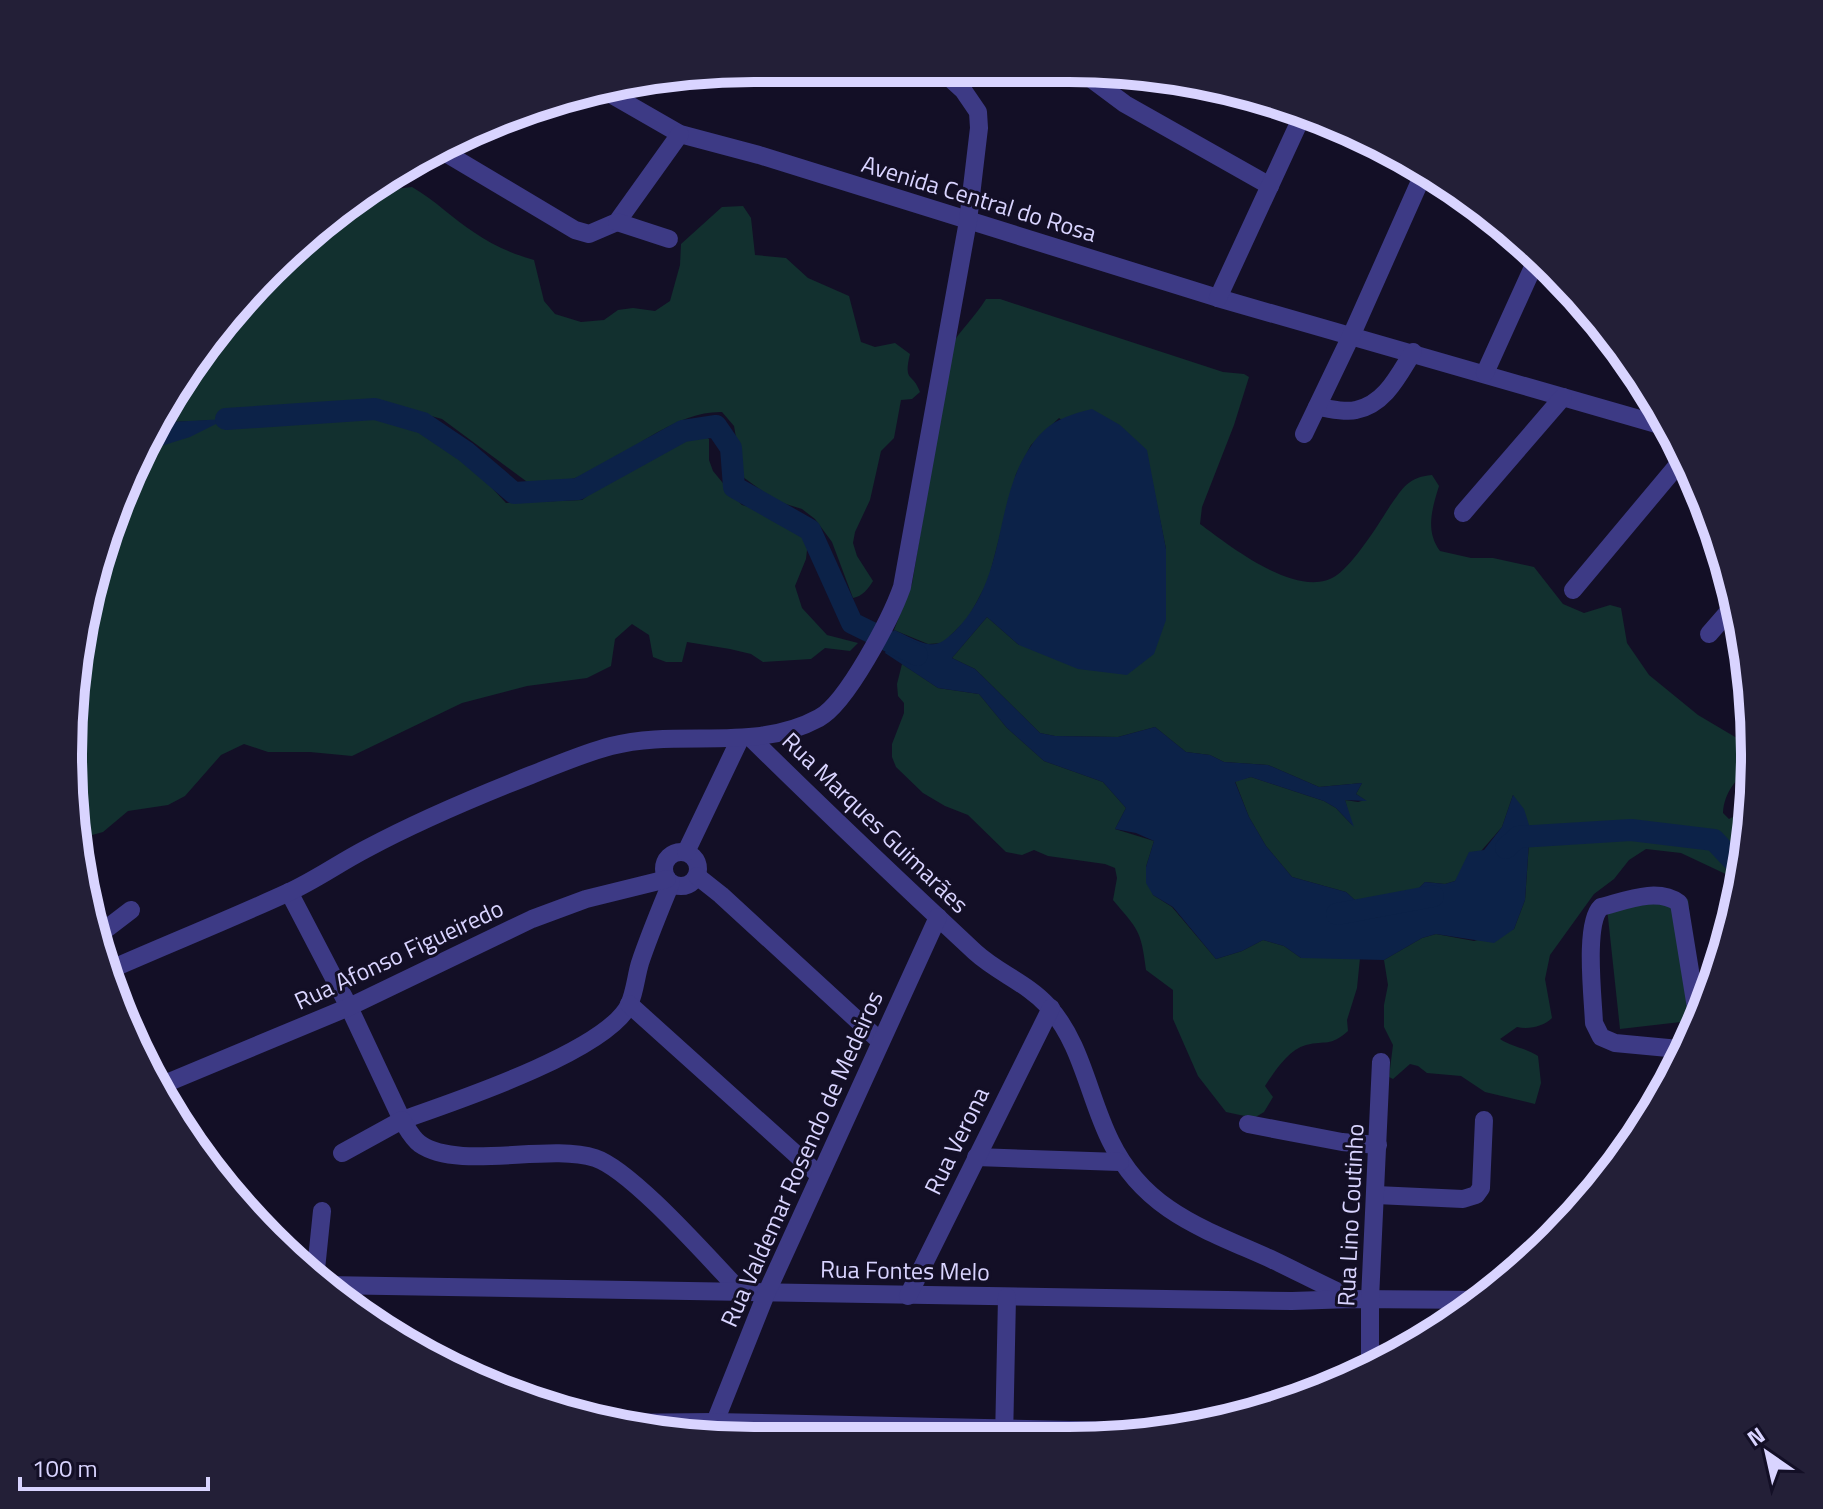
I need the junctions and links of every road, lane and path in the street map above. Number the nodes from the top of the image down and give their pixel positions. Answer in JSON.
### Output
{"nodes":[{"id":1,"x":954,"y":82,"type":"edge"},
{"id":2,"x":1096,"y":83,"type":"edge"},
{"id":3,"x":615,"y":97,"type":"edge"},
{"id":4,"x":1299,"y":123,"type":"edge"},
{"id":5,"x":680,"y":134,"type":"junction"},
{"id":6,"x":449,"y":155,"type":"edge"},
{"id":7,"x":1420,"y":181,"type":"edge"},
{"id":8,"x":1270,"y":186,"type":"junction"},
{"id":9,"x":968,"y":221,"type":"junction"},
{"id":10,"x":617,"y":222,"type":"junction"},
{"id":11,"x":669,"y":239,"type":"dead end"},
{"id":12,"x":1532,"y":268,"type":"edge"},
{"id":13,"x":1218,"y":298,"type":"junction"},
{"id":14,"x":1352,"y":334,"type":"junction"},
{"id":15,"x":1413,"y":352,"type":"junction"},
{"id":16,"x":1485,"y":373,"type":"junction"},
{"id":17,"x":1563,"y":397,"type":"junction"},
{"id":18,"x":1317,"y":407,"type":"junction"},
{"id":19,"x":1654,"y":423,"type":"edge"},
{"id":20,"x":1304,"y":434,"type":"dead end"},
{"id":21,"x":1676,"y":467,"type":"edge"},
{"id":22,"x":1463,"y":513,"type":"dead end"},
{"id":23,"x":1573,"y":590,"type":"dead end"},
{"id":24,"x":1726,"y":614,"type":"edge"},
{"id":25,"x":1709,"y":634,"type":"dead end"},
{"id":26,"x":746,"y":739,"type":"junction"},
{"id":27,"x":686,"y":852,"type":"junction"},
{"id":28,"x":697,"y":876,"type":"junction"},
{"id":29,"x":669,"y":881,"type":"junction"},
{"id":30,"x":289,"y":892,"type":"junction"},
{"id":31,"x":131,"y":910,"type":"dead end"},
{"id":32,"x":938,"y":917,"type":"junction"},
{"id":33,"x":105,"y":930,"type":"edge"},
{"id":34,"x":117,"y":967,"type":"edge"},
{"id":35,"x":1695,"y":999,"type":"edge"},
{"id":36,"x":629,"y":1004,"type":"junction"},
{"id":37,"x":349,"y":1007,"type":"junction"},
{"id":38,"x":1051,"y":1008,"type":"junction"},
{"id":39,"x":880,"y":1041,"type":"junction"},
{"id":40,"x":1672,"y":1052,"type":"edge"},
{"id":41,"x":1381,"y":1062,"type":"dead end"},
{"id":42,"x":167,"y":1083,"type":"edge"},
{"id":43,"x":402,"y":1120,"type":"junction"},
{"id":44,"x":1484,"y":1120,"type":"dead end"},
{"id":45,"x":1248,"y":1124,"type":"dead end"},
{"id":46,"x":1378,"y":1145,"type":"junction"},
{"id":47,"x":342,"y":1153,"type":"dead end"},
{"id":48,"x":976,"y":1157,"type":"junction"},
{"id":49,"x":1120,"y":1162,"type":"junction"},
{"id":50,"x":819,"y":1175,"type":"junction"},
{"id":51,"x":1376,"y":1195,"type":"junction"},
{"id":52,"x":322,"y":1211,"type":"dead end"},
{"id":53,"x":316,"y":1265,"type":"edge"},
{"id":54,"x":342,"y":1285,"type":"edge"},
{"id":55,"x":743,"y":1294,"type":"junction"},
{"id":56,"x":766,"y":1294,"type":"junction"},
{"id":57,"x":908,"y":1296,"type":"junction"},
{"id":58,"x":1007,"y":1297,"type":"junction"},
{"id":59,"x":1361,"y":1299,"type":"junction"},
{"id":60,"x":1462,"y":1300,"type":"edge"},
{"id":61,"x":1368,"y":1357,"type":"edge"},
{"id":62,"x":715,"y":1422,"type":"junction"},
{"id":63,"x":693,"y":1424,"type":"edge"},
{"id":64,"x":826,"y":1427,"type":"edge"},
{"id":65,"x":1004,"y":1427,"type":"edge"}],
"edges":[{"from":1,"to":9,"type":"street","name":"Rua Marques Guimarães"},
{"from":2,"to":8,"type":"street"},
{"from":3,"to":5,"type":"street","name":"Avenida Central do Rosa"},
{"from":4,"to":8,"type":"street"},
{"from":5,"to":9,"type":"street","name":"Avenida Central do Rosa"},
{"from":5,"to":10,"type":"street"},
{"from":6,"to":10,"type":"street"},
{"from":7,"to":14,"type":"street"},
{"from":8,"to":13,"type":"street"},
{"from":9,"to":13,"type":"street","name":"Avenida Central do Rosa"},
{"from":9,"to":26,"type":"street","name":"Rua Marques Guimarães"},
{"from":10,"to":11,"type":"street"},
{"from":12,"to":16,"type":"street"},
{"from":13,"to":14,"type":"street","name":"Avenida Central do Rosa"},
{"from":14,"to":15,"type":"street","name":"Avenida Central do Rosa"},
{"from":14,"to":18,"type":"street"},
{"from":15,"to":16,"type":"street","name":"Avenida Central do Rosa"},
{"from":15,"to":18,"type":"street"},
{"from":16,"to":17,"type":"street","name":"Avenida Central do Rosa"},
{"from":17,"to":19,"type":"street","name":"Avenida Central do Rosa"},
{"from":17,"to":22,"type":"street"},
{"from":18,"to":20,"type":"street"},
{"from":21,"to":23,"type":"street"},
{"from":24,"to":25,"type":"street"},
{"from":26,"to":27,"type":"street"},
{"from":26,"to":30,"type":"street"},
{"from":26,"to":32,"type":"street","name":"Rua Marques Guimarães"},
{"from":27,"to":28,"type":"street"},
{"from":27,"to":29,"type":"street"},
{"from":28,"to":29,"type":"street"},
{"from":28,"to":39,"type":"street"},
{"from":29,"to":36,"type":"street"},
{"from":29,"to":37,"type":"street","name":"Rua Afonso Figueiredo"},
{"from":30,"to":34,"type":"street"},
{"from":30,"to":37,"type":"street"},
{"from":31,"to":33,"type":"street"},
{"from":32,"to":38,"type":"street","name":"Rua Marques Guimarães"},
{"from":32,"to":39,"type":"street","name":"Rua Valdemar Rosendo de Medeiros"},
{"from":35,"to":40,"type":"street"},
{"from":36,"to":43,"type":"street"},
{"from":36,"to":50,"type":"street"},
{"from":37,"to":42,"type":"street","name":"Rua Afonso Figueiredo"},
{"from":37,"to":43,"type":"street"},
{"from":38,"to":48,"type":"street","name":"Rua Verona"},
{"from":38,"to":49,"type":"street","name":"Rua Marques Guimarães"},
{"from":39,"to":50,"type":"street","name":"Rua Valdemar Rosendo de Medeiros"},
{"from":41,"to":46,"type":"street","name":"Rua Lino Coutinho"},
{"from":43,"to":47,"type":"street"},
{"from":43,"to":55,"type":"street"},
{"from":44,"to":51,"type":"street"},
{"from":45,"to":46,"type":"street"},
{"from":46,"to":51,"type":"street","name":"Rua Lino Coutinho"},
{"from":48,"to":49,"type":"street"},
{"from":48,"to":57,"type":"street","name":"Rua Verona"},
{"from":49,"to":59,"type":"street","name":"Rua Marques Guimarães"},
{"from":50,"to":56,"type":"street","name":"Rua Valdemar Rosendo de Medeiros"},
{"from":51,"to":59,"type":"street","name":"Rua Lino Coutinho"},
{"from":52,"to":53,"type":"street"},
{"from":54,"to":55,"type":"street","name":"Rua Fontes Melo"},
{"from":55,"to":56,"type":"street","name":"Rua Fontes Melo"},
{"from":56,"to":57,"type":"street","name":"Rua Fontes Melo"},
{"from":56,"to":62,"type":"street","name":"Rua Valdemar Rosendo de Medeiros"},
{"from":57,"to":58,"type":"street","name":"Rua Fontes Melo"},
{"from":58,"to":59,"type":"street","name":"Rua Fontes Melo"},
{"from":58,"to":65,"type":"street"},
{"from":59,"to":60,"type":"street","name":"Rua Fontes Melo"},
{"from":59,"to":61,"type":"street","name":"Rua Lino Coutinho"},
{"from":62,"to":63,"type":"street"},
{"from":62,"to":64,"type":"street"}]}
